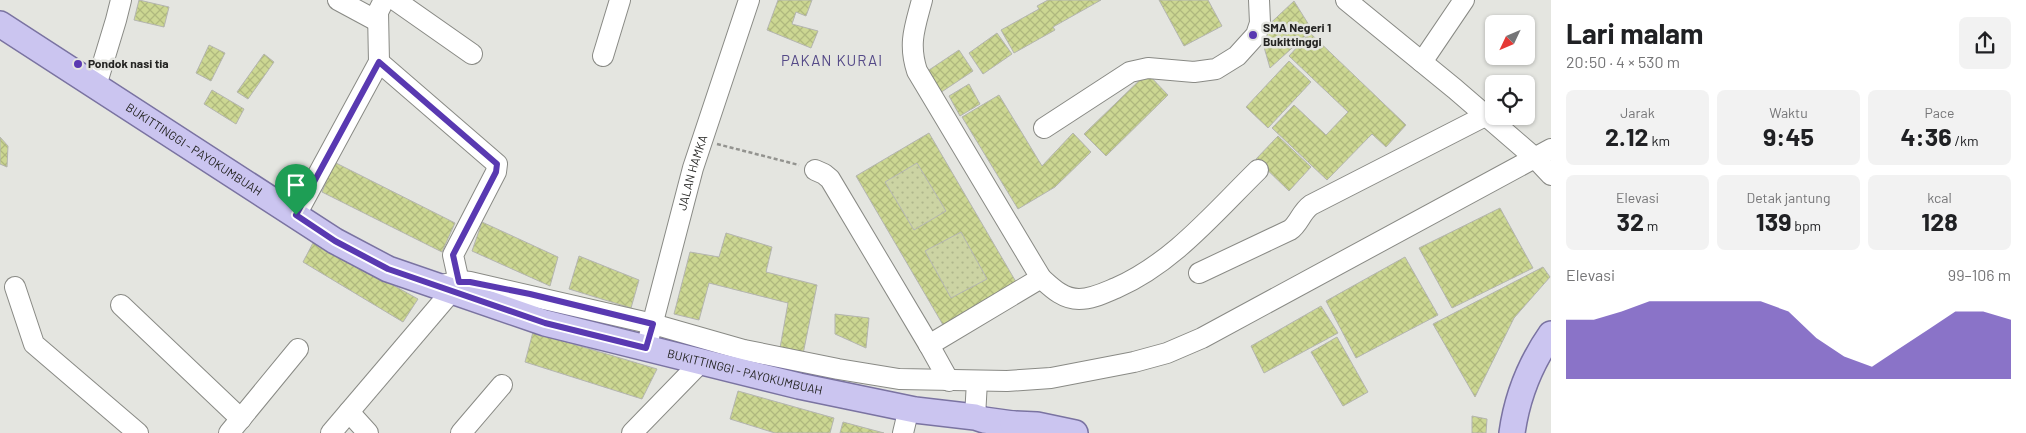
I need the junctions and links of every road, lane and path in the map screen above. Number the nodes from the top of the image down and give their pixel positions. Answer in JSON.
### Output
{"nodes":[{"id":1,"x":121,"y":0,"type":"edge"},
{"id":2,"x":338,"y":0,"type":"edge"},
{"id":3,"x":384,"y":0,"type":"edge"},
{"id":4,"x":394,"y":0,"type":"edge"},
{"id":5,"x":620,"y":0,"type":"edge"},
{"id":6,"x":749,"y":0,"type":"edge"},
{"id":7,"x":922,"y":0,"type":"edge"},
{"id":8,"x":1259,"y":0,"type":"edge"},
{"id":9,"x":1346,"y":0,"type":"edge"},
{"id":10,"x":1464,"y":0,"type":"edge"},
{"id":11,"x":377,"y":21,"type":"junction"},
{"id":12,"x":0,"y":24,"type":"edge"},
{"id":13,"x":472,"y":54,"type":"dead end"},
{"id":14,"x":603,"y":56,"type":"dead end"},
{"id":15,"x":379,"y":62,"type":"junction"},
{"id":16,"x":1422,"y":62,"type":"junction"},
{"id":17,"x":96,"y":86,"type":"junction"},
{"id":18,"x":1485,"y":116,"type":"joint"},
{"id":19,"x":1499,"y":125,"type":"edge"},
{"id":20,"x":1044,"y":128,"type":"dead end"},
{"id":21,"x":702,"y":140,"type":"junction"},
{"id":22,"x":1543,"y":153,"type":"edge"},
{"id":23,"x":815,"y":170,"type":"joint"},
{"id":24,"x":1258,"y":170,"type":"dead end"},
{"id":25,"x":1551,"y":175,"type":"edge"},
{"id":26,"x":296,"y":215,"type":"junction"},
{"id":27,"x":1199,"y":273,"type":"dead end"},
{"id":28,"x":1041,"y":278,"type":"junction"},
{"id":29,"x":15,"y":287,"type":"dead end"},
{"id":30,"x":449,"y":287,"type":"junction"},
{"id":31,"x":121,"y":306,"type":"dead end"},
{"id":32,"x":653,"y":324,"type":"junction"},
{"id":33,"x":1551,"y":334,"type":"edge"},
{"id":34,"x":929,"y":344,"type":"junction"},
{"id":35,"x":646,"y":348,"type":"junction"},
{"id":36,"x":298,"y":349,"type":"dead end"},
{"id":37,"x":701,"y":362,"type":"junction"},
{"id":38,"x":921,"y":380,"type":"junction"},
{"id":39,"x":949,"y":381,"type":"junction"},
{"id":40,"x":978,"y":381,"type":"junction"},
{"id":41,"x":502,"y":385,"type":"dead end"},
{"id":42,"x":912,"y":409,"type":"junction"},
{"id":43,"x":349,"y":412,"type":"junction"},
{"id":44,"x":975,"y":417,"type":"junction"},
{"id":45,"x":235,"y":426,"type":"edge"},
{"id":46,"x":1020,"y":429,"type":"edge"},
{"id":47,"x":138,"y":433,"type":"edge"},
{"id":48,"x":331,"y":433,"type":"edge"},
{"id":49,"x":368,"y":433,"type":"edge"},
{"id":50,"x":461,"y":433,"type":"edge"},
{"id":51,"x":632,"y":433,"type":"edge"},
{"id":52,"x":903,"y":433,"type":"edge"},
{"id":53,"x":1074,"y":433,"type":"edge"},
{"id":54,"x":1512,"y":433,"type":"edge"}],
"edges":[{"from":1,"to":17,"type":"street"},
{"from":2,"to":11,"type":"street"},
{"from":3,"to":11,"type":"street"},
{"from":4,"to":13,"type":"street"},
{"from":5,"to":14,"type":"street"},
{"from":6,"to":21,"type":"street","name":"JALAN HAMKA"},
{"from":7,"to":28,"type":"street"},
{"from":8,"to":20,"type":"street"},
{"from":9,"to":16,"type":"street"},
{"from":10,"to":16,"type":"street"},
{"from":11,"to":15,"type":"street"},
{"from":12,"to":17,"type":"main road","name":"BUKITTINGGI - PAYOKUMBUAH"},
{"from":15,"to":26,"type":"street"},
{"from":15,"to":30,"type":"street"},
{"from":16,"to":18,"type":"street"},
{"from":17,"to":26,"type":"main road","name":"BUKITTINGGI - PAYOKUMBUAH"},
{"from":18,"to":27,"type":"street"},
{"from":19,"to":22,"type":"street"},
{"from":21,"to":23,"type":"path"},
{"from":21,"to":32,"type":"street","name":"JALAN HAMKA"},
{"from":22,"to":25,"type":"street"},
{"from":22,"to":40,"type":"street"},
{"from":23,"to":34,"type":"street"},
{"from":24,"to":28,"type":"street"},
{"from":26,"to":30,"type":"main road","name":"BUKITTINGGI - PAYOKUMBUAH"},
{"from":28,"to":34,"type":"street"},
{"from":29,"to":47,"type":"street"},
{"from":30,"to":32,"type":"street"},
{"from":30,"to":35,"type":"main road","name":"BUKITTINGGI - PAYOKUMBUAH"},
{"from":30,"to":43,"type":"street"},
{"from":31,"to":45,"type":"street"},
{"from":32,"to":35,"type":"street","name":"JALAN HAMKA"},
{"from":32,"to":38,"type":"street"},
{"from":33,"to":54,"type":"main road"},
{"from":34,"to":39,"type":"street"},
{"from":35,"to":37,"type":"main road","name":"BUKITTINGGI - PAYOKUMBUAH"},
{"from":36,"to":45,"type":"street"},
{"from":37,"to":42,"type":"main road","name":"BUKITTINGGI - PAYOKUMBUAH"},
{"from":37,"to":51,"type":"street"},
{"from":38,"to":39,"type":"street"},
{"from":38,"to":42,"type":"street"},
{"from":39,"to":40,"type":"street"},
{"from":40,"to":44,"type":"street"},
{"from":41,"to":50,"type":"street"},
{"from":42,"to":44,"type":"main road","name":"BUKITTINGGI - PAYOKUMBUAH"},
{"from":42,"to":52,"type":"street"},
{"from":43,"to":48,"type":"street"},
{"from":43,"to":49,"type":"street"},
{"from":44,"to":46,"type":"main road","name":"BUKITTINGGI - PAYOKUMBUAH"},
{"from":46,"to":53,"type":"main road","name":"BUKITTINGGI - PAYOKUMBUAH"}]}
